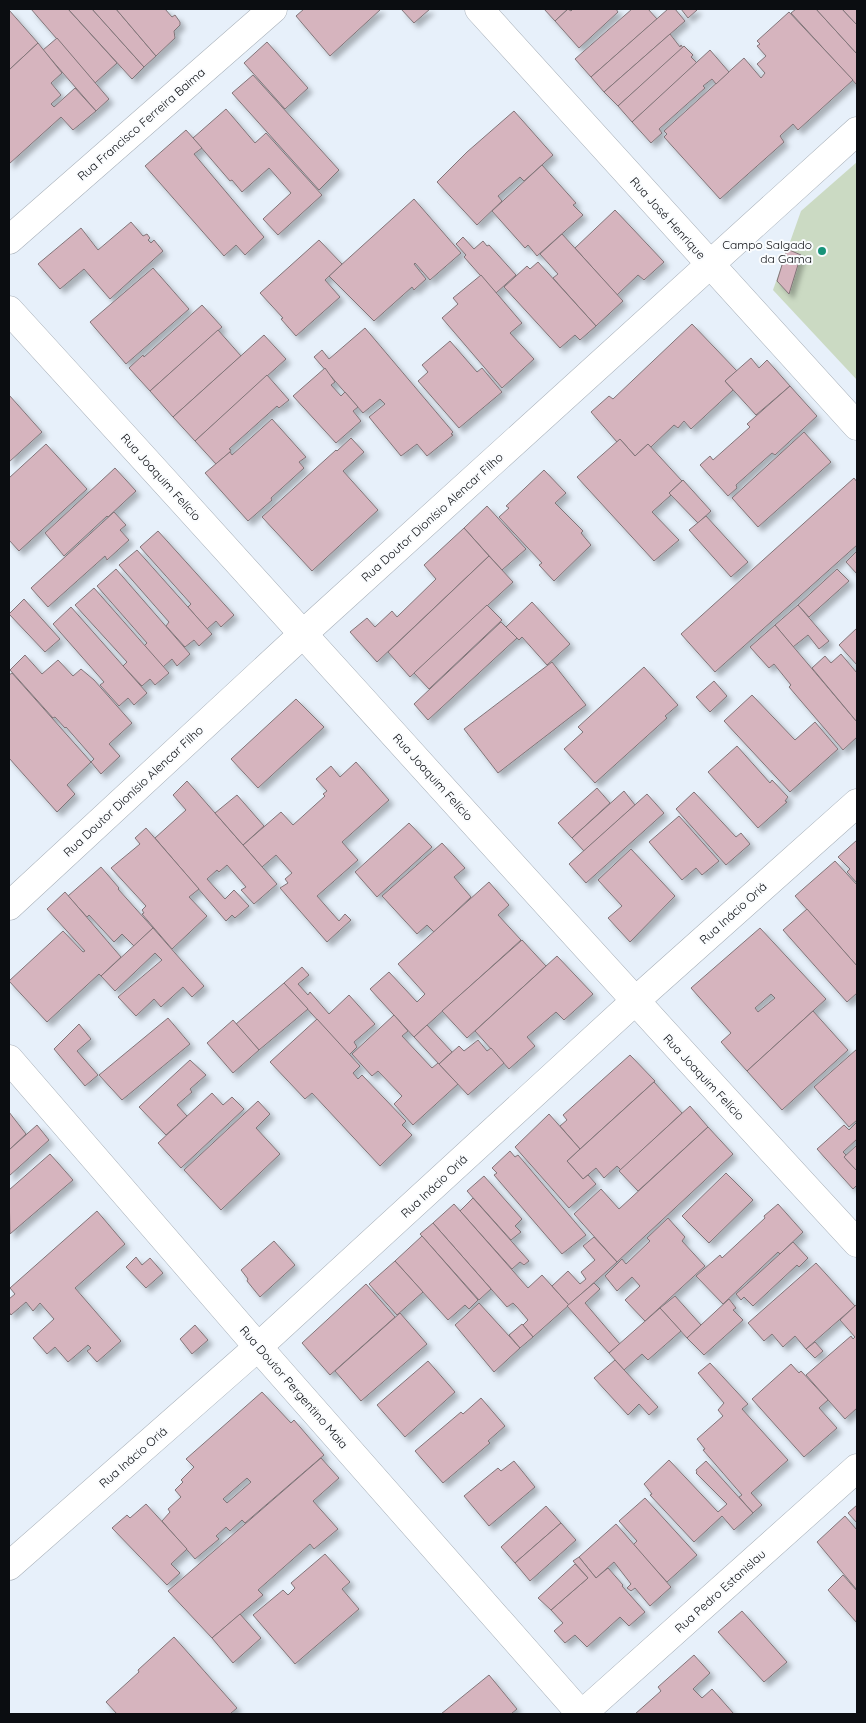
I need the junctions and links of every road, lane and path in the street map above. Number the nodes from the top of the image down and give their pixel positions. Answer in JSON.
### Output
{"nodes":[{"id":1,"x":273,"y":9,"type":"edge"},
{"id":2,"x":480,"y":9,"type":"edge"},
{"id":3,"x":857,"y":130,"type":"edge"},
{"id":4,"x":9,"y":240,"type":"edge"},
{"id":5,"x":709,"y":263,"type":"junction"},
{"id":6,"x":9,"y":310,"type":"edge"},
{"id":7,"x":857,"y":426,"type":"edge"},
{"id":8,"x":304,"y":633,"type":"junction"},
{"id":9,"x":857,"y":803,"type":"edge"},
{"id":10,"x":9,"y":906,"type":"edge"},
{"id":11,"x":634,"y":1002,"type":"junction"},
{"id":12,"x":9,"y":1059,"type":"edge"},
{"id":13,"x":857,"y":1243,"type":"edge"},
{"id":14,"x":258,"y":1347,"type":"junction"},
{"id":15,"x":857,"y":1468,"type":"edge"},
{"id":16,"x":9,"y":1566,"type":"edge"},
{"id":17,"x":582,"y":1714,"type":"edge"}],
"edges":[{"from":1,"to":4,"type":"street","name":"Rua Francisco Ferreira Baima"},
{"from":2,"to":5,"type":"street","name":"Rua José Henrique"},
{"from":3,"to":5,"type":"street","name":"Rua Doutor Dionísio Alencar Filho"},
{"from":5,"to":7,"type":"street","name":"Rua José Henrique"},
{"from":5,"to":8,"type":"street","name":"Rua Doutor Dionísio Alencar Filho"},
{"from":6,"to":8,"type":"street","name":"Rua Joaquim Felício"},
{"from":8,"to":10,"type":"street","name":"Rua Doutor Dionísio Alencar Filho"},
{"from":8,"to":11,"type":"street","name":"Rua Joaquim Felício"},
{"from":9,"to":11,"type":"street","name":"Rua Inácio Oriá"},
{"from":11,"to":13,"type":"street","name":"Rua Joaquim Felício"},
{"from":11,"to":14,"type":"street","name":"Rua Inácio Oriá"},
{"from":12,"to":14,"type":"street","name":"Rua Doutor Pergentino Maia"},
{"from":14,"to":16,"type":"street","name":"Rua Inácio Oriá"},
{"from":14,"to":17,"type":"street","name":"Rua Doutor Pergentino Maia"},
{"from":15,"to":17,"type":"street","name":"Rua Pedro Estanislau"}]}
